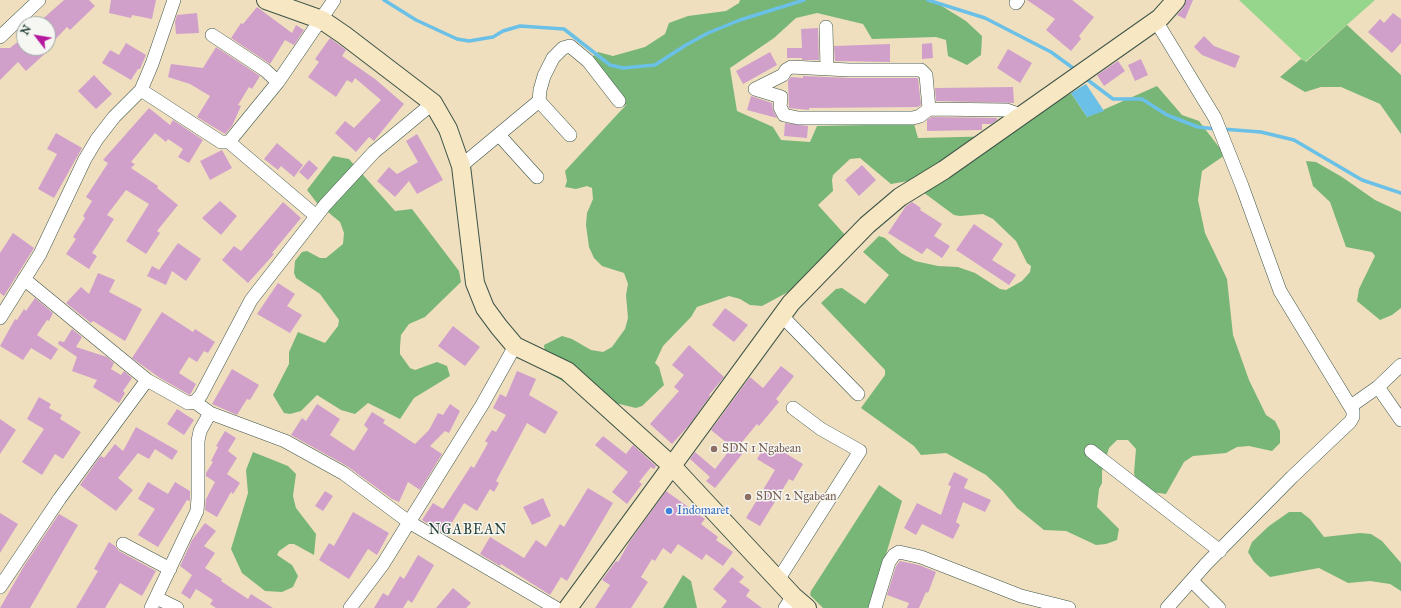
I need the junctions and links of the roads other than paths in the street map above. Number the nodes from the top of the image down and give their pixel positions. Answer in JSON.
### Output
{"nodes":[{"id":1,"x":39,"y":0,"type":"edge"},
{"id":2,"x":174,"y":0,"type":"edge"},
{"id":3,"x":266,"y":0,"type":"edge"},
{"id":4,"x":334,"y":0,"type":"edge"},
{"id":5,"x":1176,"y":0,"type":"edge"},
{"id":6,"x":322,"y":20,"type":"junction"},
{"id":7,"x":1156,"y":21,"type":"junction"},
{"id":8,"x":826,"y":27,"type":"dead end"},
{"id":9,"x":212,"y":35,"type":"dead end"},
{"id":10,"x":0,"y":37,"type":"edge"},
{"id":11,"x":827,"y":69,"type":"junction"},
{"id":12,"x":783,"y":75,"type":"junction"},
{"id":13,"x":278,"y":82,"type":"junction"},
{"id":14,"x":141,"y":90,"type":"junction"},
{"id":15,"x":781,"y":97,"type":"junction"},
{"id":16,"x":539,"y":101,"type":"junction"},
{"id":17,"x":619,"y":101,"type":"dead end"},
{"id":18,"x":433,"y":104,"type":"junction"},
{"id":19,"x":929,"y":109,"type":"junction"},
{"id":20,"x":1021,"y":115,"type":"junction"},
{"id":21,"x":499,"y":135,"type":"junction"},
{"id":22,"x":570,"y":136,"type":"dead end"},
{"id":23,"x":229,"y":142,"type":"junction"},
{"id":24,"x":461,"y":166,"type":"junction"},
{"id":25,"x":537,"y":177,"type":"dead end"},
{"id":26,"x":316,"y":216,"type":"junction"},
{"id":27,"x":24,"y":279,"type":"junction"},
{"id":28,"x":782,"y":316,"type":"junction"},
{"id":29,"x":0,"y":318,"type":"edge"},
{"id":30,"x":515,"y":346,"type":"junction"},
{"id":31,"x":1401,"y":365,"type":"edge"},
{"id":32,"x":147,"y":380,"type":"junction"},
{"id":33,"x":1378,"y":387,"type":"junction"},
{"id":34,"x":858,"y":394,"type":"dead end"},
{"id":35,"x":195,"y":402,"type":"junction"},
{"id":36,"x":1351,"y":406,"type":"junction"},
{"id":37,"x":793,"y":408,"type":"dead end"},
{"id":38,"x":210,"y":413,"type":"junction"},
{"id":39,"x":1401,"y":420,"type":"edge"},
{"id":40,"x":1091,"y":450,"type":"dead end"},
{"id":41,"x":671,"y":465,"type":"junction"},
{"id":42,"x":409,"y":522,"type":"junction"},
{"id":43,"x":123,"y":544,"type":"dead end"},
{"id":44,"x":1220,"y":551,"type":"junction"},
{"id":45,"x":170,"y":569,"type":"junction"},
{"id":46,"x":778,"y":580,"type":"junction"},
{"id":47,"x":1192,"y":581,"type":"junction"},
{"id":48,"x":0,"y":587,"type":"edge"},
{"id":49,"x":789,"y":602,"type":"edge"},
{"id":50,"x":154,"y":603,"type":"edge"},
{"id":51,"x":177,"y":608,"type":"edge"},
{"id":52,"x":350,"y":608,"type":"edge"},
{"id":53,"x":556,"y":608,"type":"edge"},
{"id":54,"x":568,"y":608,"type":"edge"},
{"id":55,"x":807,"y":608,"type":"edge"},
{"id":56,"x":875,"y":608,"type":"edge"},
{"id":57,"x":1069,"y":608,"type":"edge"},
{"id":58,"x":1167,"y":608,"type":"edge"},
{"id":59,"x":1219,"y":608,"type":"edge"}],
"edges":[{"from":1,"to":10,"type":"street"},
{"from":2,"to":14,"type":"street"},
{"from":3,"to":6,"type":"street"},
{"from":4,"to":6,"type":"street"},
{"from":5,"to":7,"type":"street"},
{"from":6,"to":13,"type":"street"},
{"from":6,"to":18,"type":"street"},
{"from":7,"to":20,"type":"street"},
{"from":7,"to":36,"type":"street"},
{"from":8,"to":11,"type":"street"},
{"from":9,"to":13,"type":"street"},
{"from":11,"to":12,"type":"street"},
{"from":11,"to":19,"type":"street"},
{"from":12,"to":15,"type":"street"},
{"from":12,"to":15,"type":"street"},
{"from":13,"to":23,"type":"street"},
{"from":14,"to":23,"type":"street"},
{"from":14,"to":27,"type":"street"},
{"from":15,"to":19,"type":"street"},
{"from":16,"to":17,"type":"street"},
{"from":16,"to":21,"type":"street"},
{"from":16,"to":22,"type":"street"},
{"from":18,"to":24,"type":"street"},
{"from":18,"to":26,"type":"street"},
{"from":19,"to":20,"type":"street"},
{"from":20,"to":28,"type":"street"},
{"from":21,"to":24,"type":"street"},
{"from":21,"to":25,"type":"street"},
{"from":23,"to":26,"type":"street"},
{"from":24,"to":30,"type":"street"},
{"from":26,"to":35,"type":"street"},
{"from":27,"to":29,"type":"street"},
{"from":27,"to":32,"type":"street"},
{"from":28,"to":34,"type":"street"},
{"from":28,"to":41,"type":"street"},
{"from":30,"to":41,"type":"street"},
{"from":30,"to":42,"type":"street"},
{"from":31,"to":33,"type":"street"},
{"from":32,"to":35,"type":"street"},
{"from":32,"to":48,"type":"street"},
{"from":33,"to":36,"type":"street"},
{"from":33,"to":39,"type":"street"},
{"from":35,"to":38,"type":"street"},
{"from":36,"to":44,"type":"street"},
{"from":37,"to":46,"type":"street"},
{"from":38,"to":42,"type":"street"},
{"from":38,"to":45,"type":"street"},
{"from":40,"to":44,"type":"street"},
{"from":41,"to":46,"type":"street"},
{"from":41,"to":54,"type":"street"},
{"from":42,"to":52,"type":"street"},
{"from":42,"to":53,"type":"street"},
{"from":43,"to":45,"type":"street"},
{"from":44,"to":47,"type":"street"},
{"from":45,"to":50,"type":"street"},
{"from":46,"to":49,"type":"street"},
{"from":47,"to":58,"type":"street"},
{"from":47,"to":59,"type":"street"},
{"from":49,"to":55,"type":"street"},
{"from":50,"to":51,"type":"street"},
{"from":56,"to":57,"type":"street"}]}
